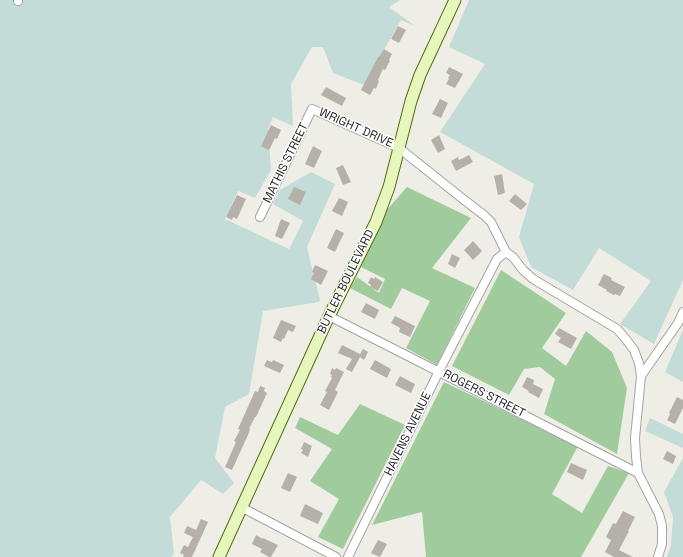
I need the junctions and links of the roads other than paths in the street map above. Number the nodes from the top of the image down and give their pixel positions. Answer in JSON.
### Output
{"nodes":[{"id":1,"x":455,"y":0,"type":"edge"},
{"id":2,"x":312,"y":109,"type":"joint"},
{"id":3,"x":399,"y":148,"type":"junction"},
{"id":4,"x":260,"y":217,"type":"dead end"},
{"id":5,"x":506,"y":252,"type":"junction"},
{"id":6,"x":683,"y":312,"type":"edge"},
{"id":7,"x":329,"y":316,"type":"junction"},
{"id":8,"x":439,"y":371,"type":"junction"},
{"id":9,"x":641,"y":376,"type":"junction"},
{"id":10,"x":638,"y":473,"type":"junction"},
{"id":11,"x":241,"y":507,"type":"junction"},
{"id":12,"x":219,"y":557,"type":"edge"},
{"id":13,"x":336,"y":557,"type":"edge"},
{"id":14,"x":348,"y":557,"type":"edge"},
{"id":15,"x":658,"y":557,"type":"edge"}],
"edges":[{"from":1,"to":3,"type":"street","name":"BUTLER BOULEVARD"},
{"from":2,"to":3,"type":"street","name":"WRIGHT DRIVE"},
{"from":2,"to":4,"type":"street","name":"MATHIS STREET"},
{"from":3,"to":5,"type":"street","name":"WRIGHT DRIVE"},
{"from":3,"to":7,"type":"street","name":"BUTLER BOULEVARD"},
{"from":5,"to":8,"type":"street","name":"HAVENS AVENUE"},
{"from":5,"to":9,"type":"street","name":"WRIGHT DRIVE"},
{"from":6,"to":9,"type":"street"},
{"from":7,"to":8,"type":"street","name":"ROGERS STREET"},
{"from":7,"to":11,"type":"street","name":"BUTLER BOULEVARD"},
{"from":8,"to":10,"type":"street","name":"ROGERS STREET"},
{"from":8,"to":14,"type":"street","name":"HAVENS AVENUE"},
{"from":9,"to":10,"type":"street"},
{"from":10,"to":15,"type":"street"},
{"from":11,"to":12,"type":"street","name":"BUTLER BOULEVARD"},
{"from":11,"to":13,"type":"street"}]}
